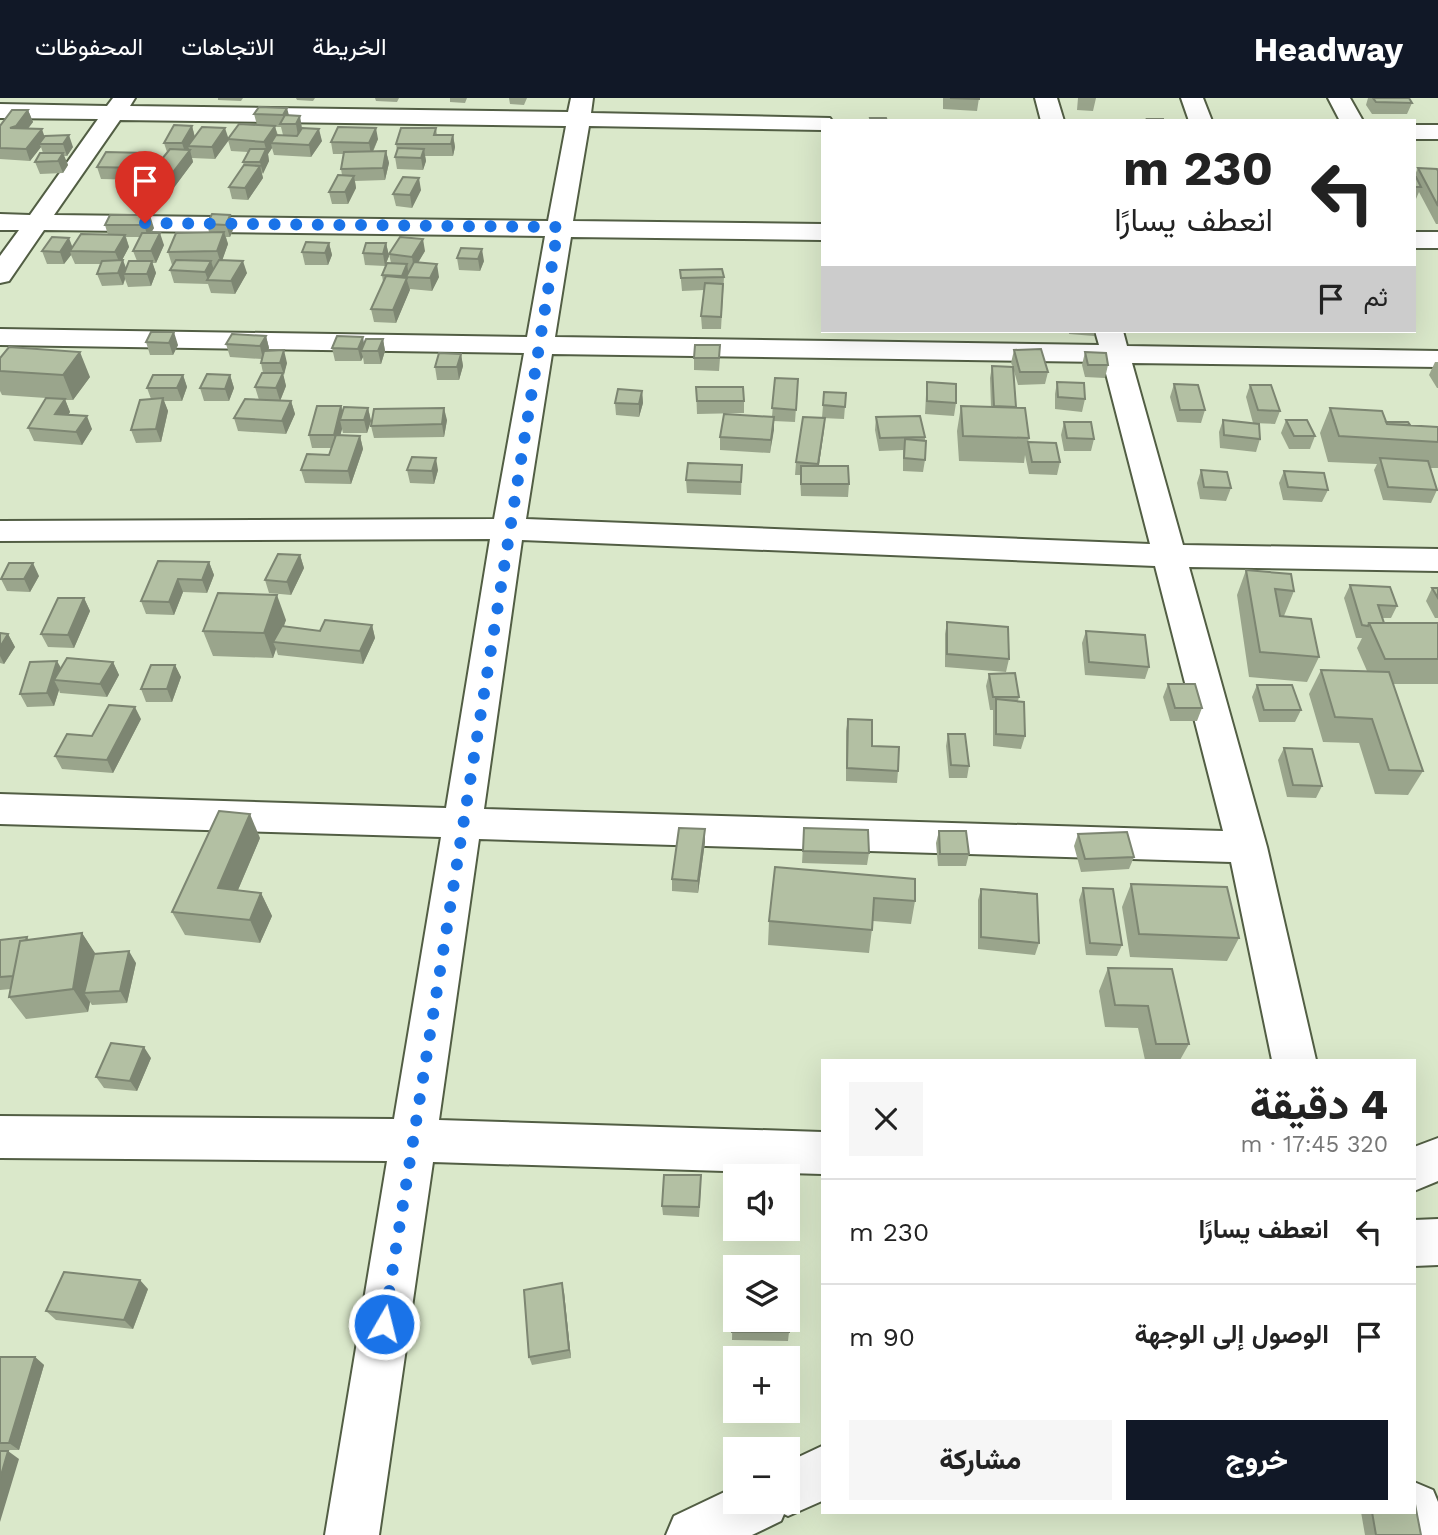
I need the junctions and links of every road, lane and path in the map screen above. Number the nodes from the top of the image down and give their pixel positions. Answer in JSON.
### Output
{"nodes":[{"id":1,"x":1046,"y":98,"type":"edge"},
{"id":2,"x":1192,"y":98,"type":"edge"},
{"id":3,"x":1339,"y":98,"type":"edge"},
{"id":4,"x":119,"y":106,"type":"edge"},
{"id":5,"x":580,"y":109,"type":"edge"},
{"id":6,"x":0,"y":111,"type":"edge"},
{"id":7,"x":1052,"y":119,"type":"edge"},
{"id":8,"x":1200,"y":119,"type":"edge"},
{"id":9,"x":1351,"y":119,"type":"edge"},
{"id":10,"x":821,"y":123,"type":"edge"},
{"id":11,"x":1416,"y":132,"type":"edge"},
{"id":12,"x":1438,"y":132,"type":"edge"},
{"id":13,"x":0,"y":222,"type":"edge"},
{"id":14,"x":35,"y":222,"type":"junction"},
{"id":15,"x":558,"y":227,"type":"junction"},
{"id":16,"x":821,"y":232,"type":"edge"},
{"id":17,"x":1416,"y":240,"type":"edge"},
{"id":18,"x":1438,"y":240,"type":"edge"},
{"id":19,"x":0,"y":275,"type":"edge"},
{"id":20,"x":0,"y":337,"type":"edge"},
{"id":21,"x":1112,"y":342,"type":"edge"},
{"id":22,"x":540,"y":344,"type":"junction"},
{"id":23,"x":1438,"y":359,"type":"edge"},
{"id":24,"x":508,"y":529,"type":"junction"},
{"id":25,"x":0,"y":531,"type":"edge"},
{"id":26,"x":1169,"y":556,"type":"junction"},
{"id":27,"x":1438,"y":560,"type":"edge"},
{"id":28,"x":0,"y":809,"type":"edge"},
{"id":29,"x":464,"y":823,"type":"junction"},
{"id":30,"x":1247,"y":847,"type":"junction"},
{"id":31,"x":1294,"y":1059,"type":"edge"},
{"id":32,"x":0,"y":1137,"type":"edge"},
{"id":33,"x":411,"y":1140,"type":"junction"},
{"id":34,"x":821,"y":1153,"type":"edge"},
{"id":35,"x":1438,"y":1159,"type":"edge"},
{"id":36,"x":1416,"y":1168,"type":"edge"},
{"id":37,"x":1438,"y":1242,"type":"edge"},
{"id":38,"x":1416,"y":1243,"type":"edge"},
{"id":39,"x":821,"y":1473,"type":"edge"},
{"id":40,"x":800,"y":1483,"type":"edge"},
{"id":41,"x":737,"y":1514,"type":"edge"},
{"id":42,"x":1415,"y":1514,"type":"edge"},
{"id":43,"x":352,"y":1535,"type":"edge"},
{"id":44,"x":693,"y":1535,"type":"edge"},
{"id":45,"x":1422,"y":1535,"type":"edge"}],
"edges":[{"from":1,"to":7,"type":"street"},
{"from":2,"to":8,"type":"street"},
{"from":3,"to":9,"type":"street"},
{"from":4,"to":5,"type":"street"},
{"from":4,"to":6,"type":"street"},
{"from":4,"to":14,"type":"street"},
{"from":5,"to":10,"type":"street"},
{"from":5,"to":15,"type":"street"},
{"from":11,"to":12,"type":"street"},
{"from":13,"to":14,"type":"street"},
{"from":14,"to":15,"type":"street"},
{"from":14,"to":19,"type":"street"},
{"from":15,"to":16,"type":"street"},
{"from":15,"to":22,"type":"street"},
{"from":17,"to":18,"type":"street"},
{"from":20,"to":22,"type":"street"},
{"from":21,"to":22,"type":"street"},
{"from":21,"to":23,"type":"street"},
{"from":21,"to":26,"type":"street"},
{"from":22,"to":24,"type":"street"},
{"from":24,"to":25,"type":"street"},
{"from":24,"to":26,"type":"street"},
{"from":24,"to":29,"type":"street"},
{"from":26,"to":27,"type":"street"},
{"from":26,"to":30,"type":"street"},
{"from":28,"to":29,"type":"street"},
{"from":29,"to":30,"type":"street"},
{"from":29,"to":33,"type":"street"},
{"from":30,"to":31,"type":"street"},
{"from":32,"to":33,"type":"street"},
{"from":33,"to":34,"type":"street"},
{"from":33,"to":43,"type":"street"},
{"from":35,"to":36,"type":"street"},
{"from":37,"to":38,"type":"street"},
{"from":39,"to":40,"type":"street"},
{"from":41,"to":44,"type":"street"},
{"from":42,"to":45,"type":"street"}]}
